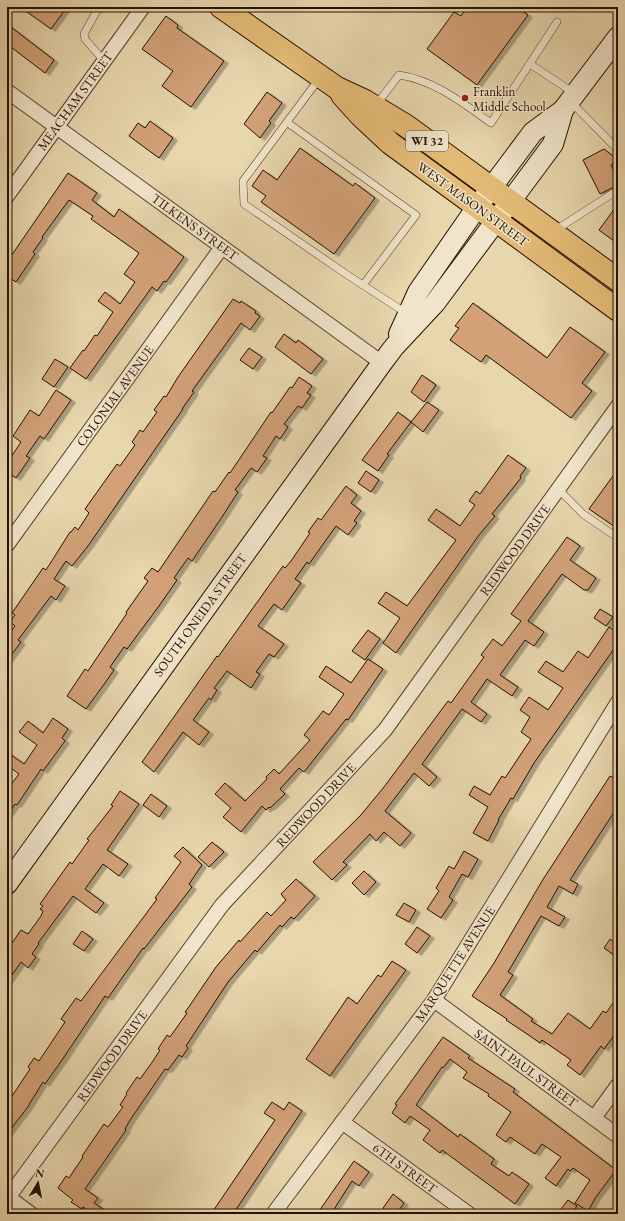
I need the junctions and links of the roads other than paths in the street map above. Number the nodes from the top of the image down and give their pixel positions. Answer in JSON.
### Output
{"nodes":[{"id":1,"x":99,"y":7,"type":"edge"},
{"id":2,"x":143,"y":7,"type":"edge"},
{"id":3,"x":221,"y":7,"type":"edge"},
{"id":4,"x":557,"y":22,"type":"dead end"},
{"id":5,"x":617,"y":41,"type":"edge"},
{"id":6,"x":104,"y":61,"type":"junction"},
{"id":7,"x":530,"y":64,"type":"junction"},
{"id":8,"x":329,"y":83,"type":"junction"},
{"id":9,"x":7,"y":91,"type":"edge"},
{"id":10,"x":570,"y":102,"type":"junction"},
{"id":11,"x":374,"y":107,"type":"junction"},
{"id":12,"x":288,"y":123,"type":"junction"},
{"id":13,"x":56,"y":127,"type":"junction"},
{"id":14,"x":618,"y":150,"type":"edge"},
{"id":15,"x":491,"y":188,"type":"junction"},
{"id":16,"x":618,"y":190,"type":"edge"},
{"id":17,"x":7,"y":196,"type":"edge"},
{"id":18,"x":511,"y":202,"type":"junction"},
{"id":19,"x":477,"y":207,"type":"junction"},
{"id":20,"x":497,"y":222,"type":"junction"},
{"id":21,"x":552,"y":232,"type":"junction"},
{"id":22,"x":222,"y":247,"type":"junction"},
{"id":23,"x":618,"y":280,"type":"edge"},
{"id":24,"x":363,"y":285,"type":"junction"},
{"id":25,"x":618,"y":310,"type":"edge"},
{"id":26,"x":408,"y":314,"type":"junction"},
{"id":27,"x":394,"y":347,"type":"junction"},
{"id":28,"x":382,"y":363,"type":"junction"},
{"id":29,"x":618,"y":406,"type":"edge"},
{"id":30,"x":558,"y":489,"type":"junction"},
{"id":31,"x":618,"y":538,"type":"edge"},
{"id":32,"x":7,"y":545,"type":"edge"},
{"id":33,"x":618,"y":702,"type":"edge"},
{"id":34,"x":7,"y":884,"type":"edge"},
{"id":35,"x":434,"y":1000,"type":"junction"},
{"id":36,"x":618,"y":1085,"type":"edge"},
{"id":37,"x":594,"y":1118,"type":"junction"},
{"id":38,"x":342,"y":1122,"type":"junction"},
{"id":39,"x":618,"y":1136,"type":"edge"},
{"id":40,"x":7,"y":1198,"type":"edge"},
{"id":41,"x":31,"y":1214,"type":"edge"},
{"id":42,"x":273,"y":1214,"type":"edge"},
{"id":43,"x":469,"y":1214,"type":"edge"}],
"edges":[{"from":1,"to":6,"type":"lane"},
{"from":2,"to":6,"type":"street","name":"MEACHAM STREET"},
{"from":3,"to":8,"type":"main road","name":"WEST MASON STREET","number":"WI 32"},
{"from":4,"to":7,"type":"lane"},
{"from":5,"to":10,"type":"street","name":"SOUTH ONEIDA STREET"},
{"from":6,"to":13,"type":"street","name":"MEACHAM STREET"},
{"from":7,"to":10,"type":"lane"},
{"from":7,"to":11,"type":"lane"},
{"from":8,"to":11,"type":"main road","name":"WEST MASON STREET","number":"WI 32"},
{"from":8,"to":12,"type":"lane"},
{"from":8,"to":19,"type":"main road","name":"WEST MASON STREET","number":"WI 32"},
{"from":9,"to":13,"type":"street","name":"TILKENS STREET"},
{"from":10,"to":14,"type":"lane"},
{"from":10,"to":15,"type":"street","name":"SOUTH ONEIDA STREET"},
{"from":10,"to":18,"type":"street","name":"SOUTH ONEIDA STREET"},
{"from":11,"to":15,"type":"main road","name":"WEST MASON STREET","number":"WI 32"},
{"from":12,"to":24,"type":"lane"},
{"from":12,"to":24,"type":"lane"},
{"from":13,"to":17,"type":"street","name":"MEACHAM STREET"},
{"from":13,"to":22,"type":"street","name":"TILKENS STREET"},
{"from":15,"to":18,"type":"main road","name":"WEST MASON STREET","number":"WI 32"},
{"from":15,"to":19,"type":"street","name":"SOUTH ONEIDA STREET"},
{"from":16,"to":21,"type":"lane"},
{"from":18,"to":20,"type":"street","name":"SOUTH ONEIDA STREET"},
{"from":18,"to":21,"type":"main road","name":"WEST MASON STREET","number":"WI 32"},
{"from":19,"to":20,"type":"main road","name":"WEST MASON STREET","number":"WI 32"},
{"from":19,"to":26,"type":"street","name":"SOUTH ONEIDA STREET"},
{"from":20,"to":25,"type":"main road","name":"WEST MASON STREET","number":"WI 32"},
{"from":20,"to":27,"type":"street","name":"SOUTH ONEIDA STREET"},
{"from":21,"to":23,"type":"main road","name":"WEST MASON STREET","number":"WI 32"},
{"from":22,"to":28,"type":"street","name":"TILKENS STREET"},
{"from":22,"to":32,"type":"street","name":"COLONIAL AVENUE"},
{"from":24,"to":26,"type":"lane"},
{"from":26,"to":27,"type":"street","name":"SOUTH ONEIDA STREET"},
{"from":27,"to":28,"type":"street","name":"SOUTH ONEIDA STREET"},
{"from":28,"to":34,"type":"street","name":"SOUTH ONEIDA STREET"},
{"from":29,"to":30,"type":"street","name":"REDWOOD DRIVE"},
{"from":30,"to":31,"type":"lane"},
{"from":30,"to":40,"type":"street","name":"REDWOOD DRIVE"},
{"from":33,"to":35,"type":"street","name":"MARQUETTE AVENUE"},
{"from":35,"to":37,"type":"street","name":"SAINT PAUL STREET"},
{"from":35,"to":38,"type":"street","name":"MARQUETTE AVENUE"},
{"from":36,"to":37,"type":"street"},
{"from":37,"to":39,"type":"street","name":"SAINT PAUL STREET"},
{"from":38,"to":42,"type":"street","name":"MARQUETTE AVENUE"},
{"from":38,"to":43,"type":"street","name":"6TH STREET"},
{"from":40,"to":41,"type":"street"}]}
